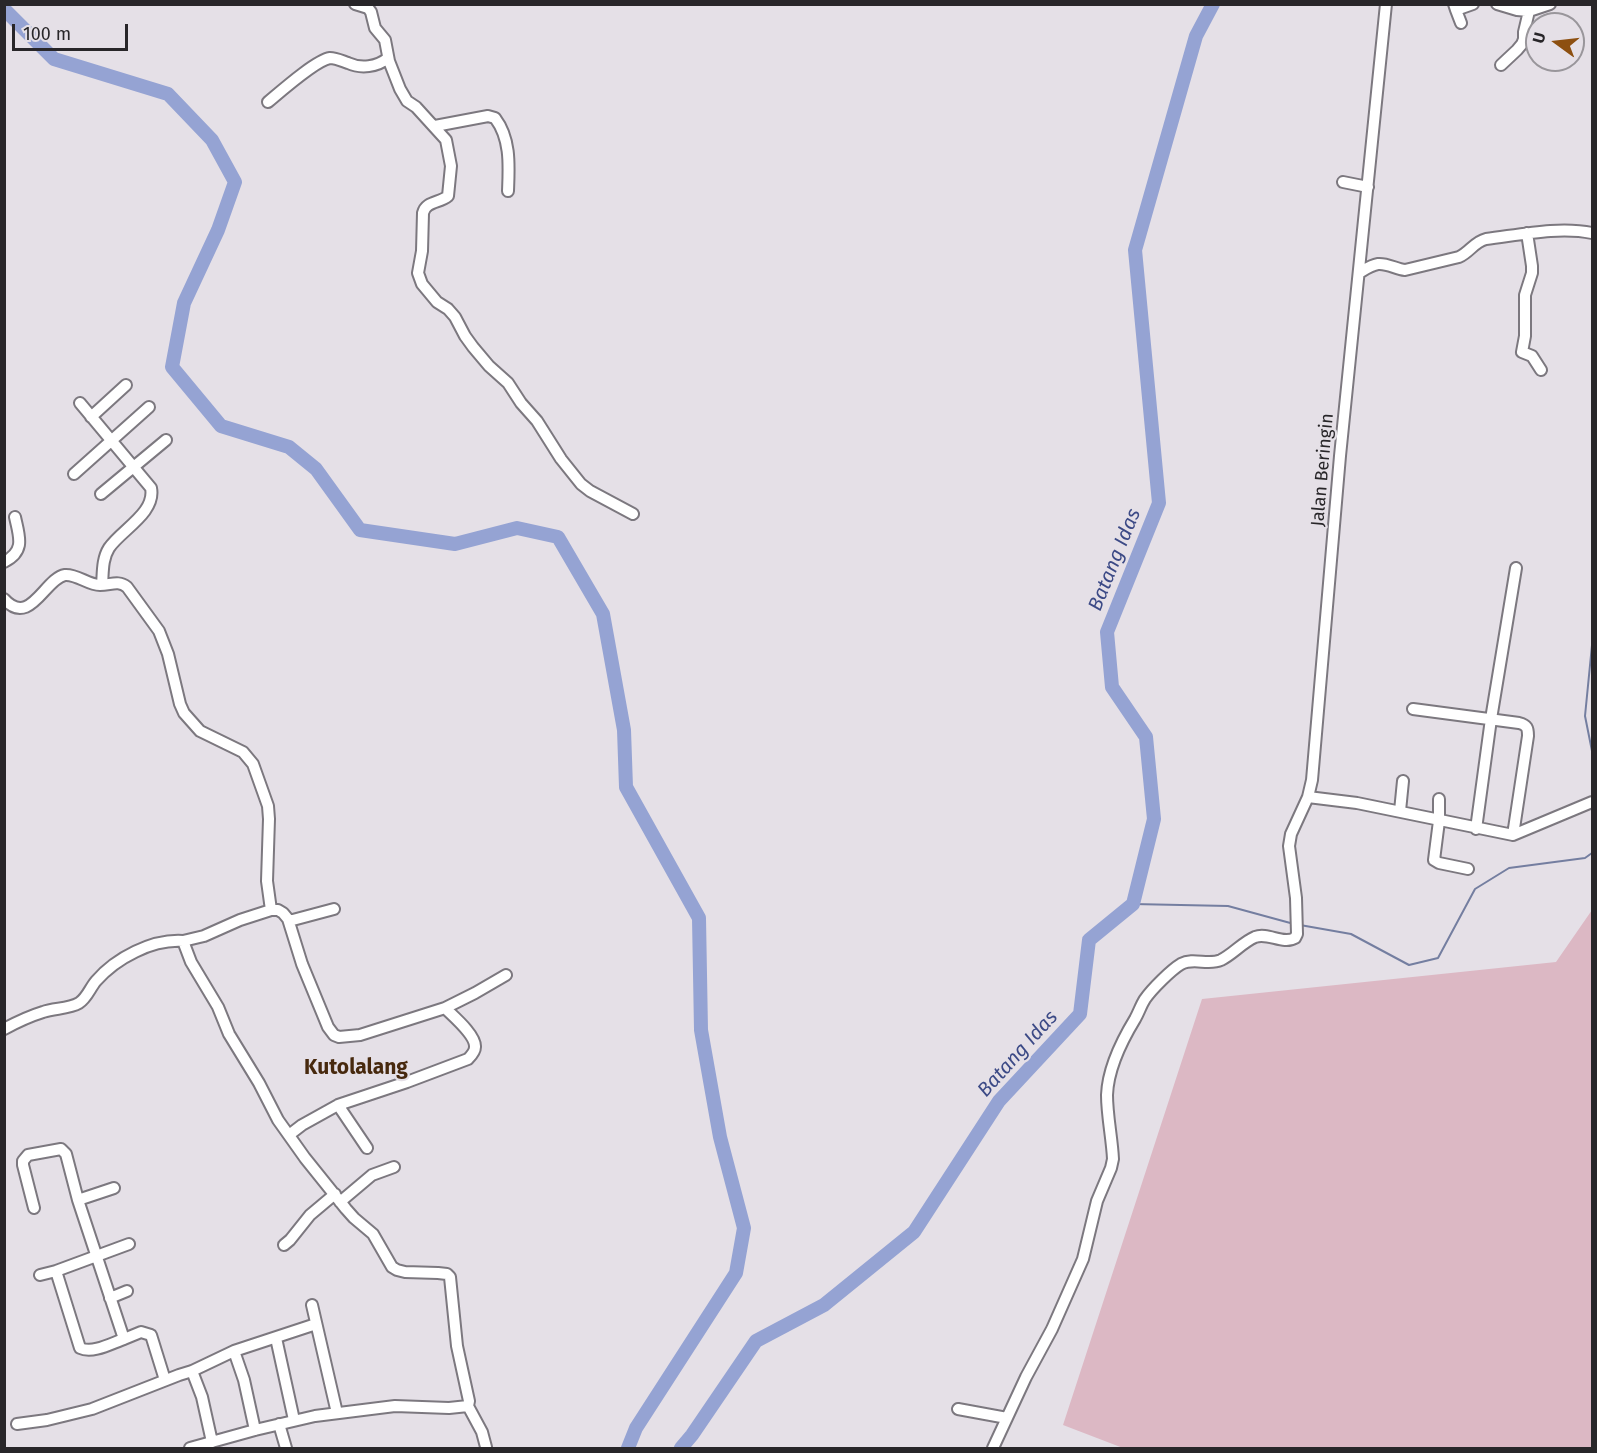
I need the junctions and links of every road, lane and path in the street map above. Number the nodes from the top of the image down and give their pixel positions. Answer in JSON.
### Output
{"nodes":[{"id":1,"x":355,"y":4,"type":"edge"},
{"id":2,"x":1386,"y":4,"type":"edge"},
{"id":3,"x":1473,"y":4,"type":"edge"},
{"id":4,"x":1497,"y":4,"type":"edge"},
{"id":5,"x":1550,"y":4,"type":"edge"},
{"id":6,"x":1455,"y":7,"type":"edge"},
{"id":7,"x":1529,"y":11,"type":"junction"},
{"id":8,"x":1461,"y":23,"type":"dead end"},
{"id":9,"x":388,"y":58,"type":"junction"},
{"id":10,"x":1501,"y":65,"type":"dead end"},
{"id":11,"x":267,"y":102,"type":"dead end"},
{"id":12,"x":435,"y":126,"type":"junction"},
{"id":13,"x":1343,"y":182,"type":"dead end"},
{"id":14,"x":1368,"y":187,"type":"junction"},
{"id":15,"x":508,"y":191,"type":"dead end"},
{"id":16,"x":1527,"y":233,"type":"junction"},
{"id":17,"x":1593,"y":233,"type":"edge"},
{"id":18,"x":1359,"y":273,"type":"junction"},
{"id":19,"x":1541,"y":370,"type":"dead end"},
{"id":20,"x":126,"y":385,"type":"dead end"},
{"id":21,"x":80,"y":403,"type":"dead end"},
{"id":22,"x":149,"y":407,"type":"dead end"},
{"id":23,"x":91,"y":417,"type":"junction"},
{"id":24,"x":166,"y":440,"type":"dead end"},
{"id":25,"x":111,"y":441,"type":"junction"},
{"id":26,"x":133,"y":468,"type":"junction"},
{"id":27,"x":74,"y":474,"type":"dead end"},
{"id":28,"x":101,"y":494,"type":"dead end"},
{"id":29,"x":633,"y":514,"type":"dead end"},
{"id":30,"x":15,"y":517,"type":"dead end"},
{"id":31,"x":4,"y":562,"type":"edge"},
{"id":32,"x":1516,"y":568,"type":"dead end"},
{"id":33,"x":102,"y":585,"type":"junction"},
{"id":34,"x":4,"y":599,"type":"edge"},
{"id":35,"x":1413,"y":710,"type":"dead end"},
{"id":36,"x":1491,"y":719,"type":"junction"},
{"id":37,"x":1403,"y":781,"type":"dead end"},
{"id":38,"x":1308,"y":797,"type":"junction"},
{"id":39,"x":1439,"y":799,"type":"dead end"},
{"id":40,"x":1593,"y":802,"type":"edge"},
{"id":41,"x":1400,"y":811,"type":"junction"},
{"id":42,"x":1439,"y":821,"type":"junction"},
{"id":43,"x":1476,"y":829,"type":"junction"},
{"id":44,"x":1513,"y":835,"type":"junction"},
{"id":45,"x":1468,"y":869,"type":"dead end"},
{"id":46,"x":334,"y":909,"type":"dead end"},
{"id":47,"x":272,"y":910,"type":"junction"},
{"id":48,"x":289,"y":921,"type":"junction"},
{"id":49,"x":183,"y":941,"type":"junction"},
{"id":50,"x":506,"y":975,"type":"dead end"},
{"id":51,"x":445,"y":1008,"type":"junction"},
{"id":52,"x":4,"y":1029,"type":"edge"},
{"id":53,"x":338,"y":1105,"type":"junction"},
{"id":54,"x":289,"y":1135,"type":"junction"},
{"id":55,"x":367,"y":1148,"type":"dead end"},
{"id":56,"x":394,"y":1167,"type":"dead end"},
{"id":57,"x":114,"y":1188,"type":"dead end"},
{"id":58,"x":338,"y":1198,"type":"junction"},
{"id":59,"x":78,"y":1200,"type":"junction"},
{"id":60,"x":34,"y":1208,"type":"dead end"},
{"id":61,"x":129,"y":1244,"type":"dead end"},
{"id":62,"x":284,"y":1245,"type":"dead end"},
{"id":63,"x":96,"y":1257,"type":"junction"},
{"id":64,"x":56,"y":1271,"type":"junction"},
{"id":65,"x":40,"y":1275,"type":"dead end"},
{"id":66,"x":127,"y":1291,"type":"dead end"},
{"id":67,"x":110,"y":1298,"type":"junction"},
{"id":68,"x":312,"y":1305,"type":"dead end"},
{"id":69,"x":316,"y":1324,"type":"junction"},
{"id":70,"x":276,"y":1338,"type":"junction"},
{"id":71,"x":124,"y":1339,"type":"junction"},
{"id":72,"x":234,"y":1351,"type":"junction"},
{"id":73,"x":192,"y":1371,"type":"junction"},
{"id":74,"x":165,"y":1380,"type":"junction"},
{"id":75,"x":468,"y":1406,"type":"junction"},
{"id":76,"x":958,"y":1409,"type":"dead end"},
{"id":77,"x":337,"y":1413,"type":"junction"},
{"id":78,"x":1006,"y":1418,"type":"junction"},
{"id":79,"x":294,"y":1420,"type":"junction"},
{"id":80,"x":17,"y":1424,"type":"dead end"},
{"id":81,"x":279,"y":1425,"type":"junction"},
{"id":82,"x":255,"y":1430,"type":"junction"},
{"id":83,"x":212,"y":1442,"type":"junction"},
{"id":84,"x":486,"y":1447,"type":"edge"},
{"id":85,"x":190,"y":1449,"type":"edge"},
{"id":86,"x":286,"y":1449,"type":"edge"},
{"id":87,"x":993,"y":1449,"type":"edge"}],
"edges":[{"from":1,"to":9,"type":"street"},
{"from":2,"to":14,"type":"street","name":"Jalan Beringin"},
{"from":3,"to":6,"type":"street"},
{"from":4,"to":7,"type":"street"},
{"from":5,"to":7,"type":"street"},
{"from":6,"to":8,"type":"street"},
{"from":7,"to":10,"type":"street"},
{"from":9,"to":11,"type":"street"},
{"from":9,"to":12,"type":"street"},
{"from":12,"to":15,"type":"street"},
{"from":12,"to":29,"type":"street"},
{"from":13,"to":14,"type":"street"},
{"from":14,"to":18,"type":"street","name":"Jalan Beringin"},
{"from":16,"to":17,"type":"street"},
{"from":16,"to":18,"type":"street"},
{"from":16,"to":19,"type":"street"},
{"from":18,"to":38,"type":"street","name":"Jalan Beringin"},
{"from":20,"to":23,"type":"street"},
{"from":21,"to":23,"type":"street"},
{"from":22,"to":25,"type":"street"},
{"from":23,"to":25,"type":"street"},
{"from":24,"to":26,"type":"street"},
{"from":25,"to":26,"type":"street"},
{"from":25,"to":27,"type":"street"},
{"from":26,"to":28,"type":"street"},
{"from":26,"to":33,"type":"street"},
{"from":30,"to":31,"type":"street"},
{"from":32,"to":36,"type":"street"},
{"from":33,"to":34,"type":"street"},
{"from":33,"to":47,"type":"street"},
{"from":35,"to":36,"type":"street"},
{"from":36,"to":43,"type":"street"},
{"from":36,"to":44,"type":"street"},
{"from":37,"to":41,"type":"street"},
{"from":38,"to":41,"type":"street"},
{"from":38,"to":78,"type":"street","name":"Jalan Beringin"},
{"from":39,"to":42,"type":"street"},
{"from":40,"to":44,"type":"street"},
{"from":41,"to":42,"type":"street"},
{"from":42,"to":43,"type":"street"},
{"from":42,"to":45,"type":"street"},
{"from":43,"to":44,"type":"street"},
{"from":46,"to":48,"type":"street"},
{"from":47,"to":48,"type":"street"},
{"from":47,"to":49,"type":"street"},
{"from":48,"to":51,"type":"street"},
{"from":49,"to":52,"type":"street"},
{"from":49,"to":54,"type":"street"},
{"from":50,"to":51,"type":"street"},
{"from":51,"to":53,"type":"street"},
{"from":53,"to":54,"type":"street"},
{"from":53,"to":55,"type":"street"},
{"from":54,"to":58,"type":"street"},
{"from":56,"to":58,"type":"street"},
{"from":57,"to":59,"type":"street"},
{"from":58,"to":62,"type":"street"},
{"from":58,"to":75,"type":"street"},
{"from":59,"to":60,"type":"street"},
{"from":59,"to":63,"type":"street"},
{"from":61,"to":63,"type":"street"},
{"from":63,"to":64,"type":"street"},
{"from":63,"to":67,"type":"street"},
{"from":64,"to":65,"type":"street"},
{"from":64,"to":71,"type":"street"},
{"from":66,"to":67,"type":"street"},
{"from":67,"to":71,"type":"street"},
{"from":68,"to":69,"type":"street"},
{"from":69,"to":70,"type":"street"},
{"from":69,"to":77,"type":"street"},
{"from":70,"to":72,"type":"street"},
{"from":70,"to":79,"type":"street"},
{"from":71,"to":74,"type":"street"},
{"from":72,"to":73,"type":"street"},
{"from":72,"to":82,"type":"street"},
{"from":73,"to":74,"type":"street"},
{"from":73,"to":83,"type":"street"},
{"from":74,"to":80,"type":"street"},
{"from":75,"to":77,"type":"street"},
{"from":75,"to":84,"type":"street"},
{"from":76,"to":78,"type":"street"},
{"from":77,"to":79,"type":"street"},
{"from":78,"to":87,"type":"street"},
{"from":79,"to":81,"type":"street"},
{"from":81,"to":82,"type":"street"},
{"from":81,"to":86,"type":"street"},
{"from":82,"to":83,"type":"street"},
{"from":83,"to":85,"type":"street"}]}
